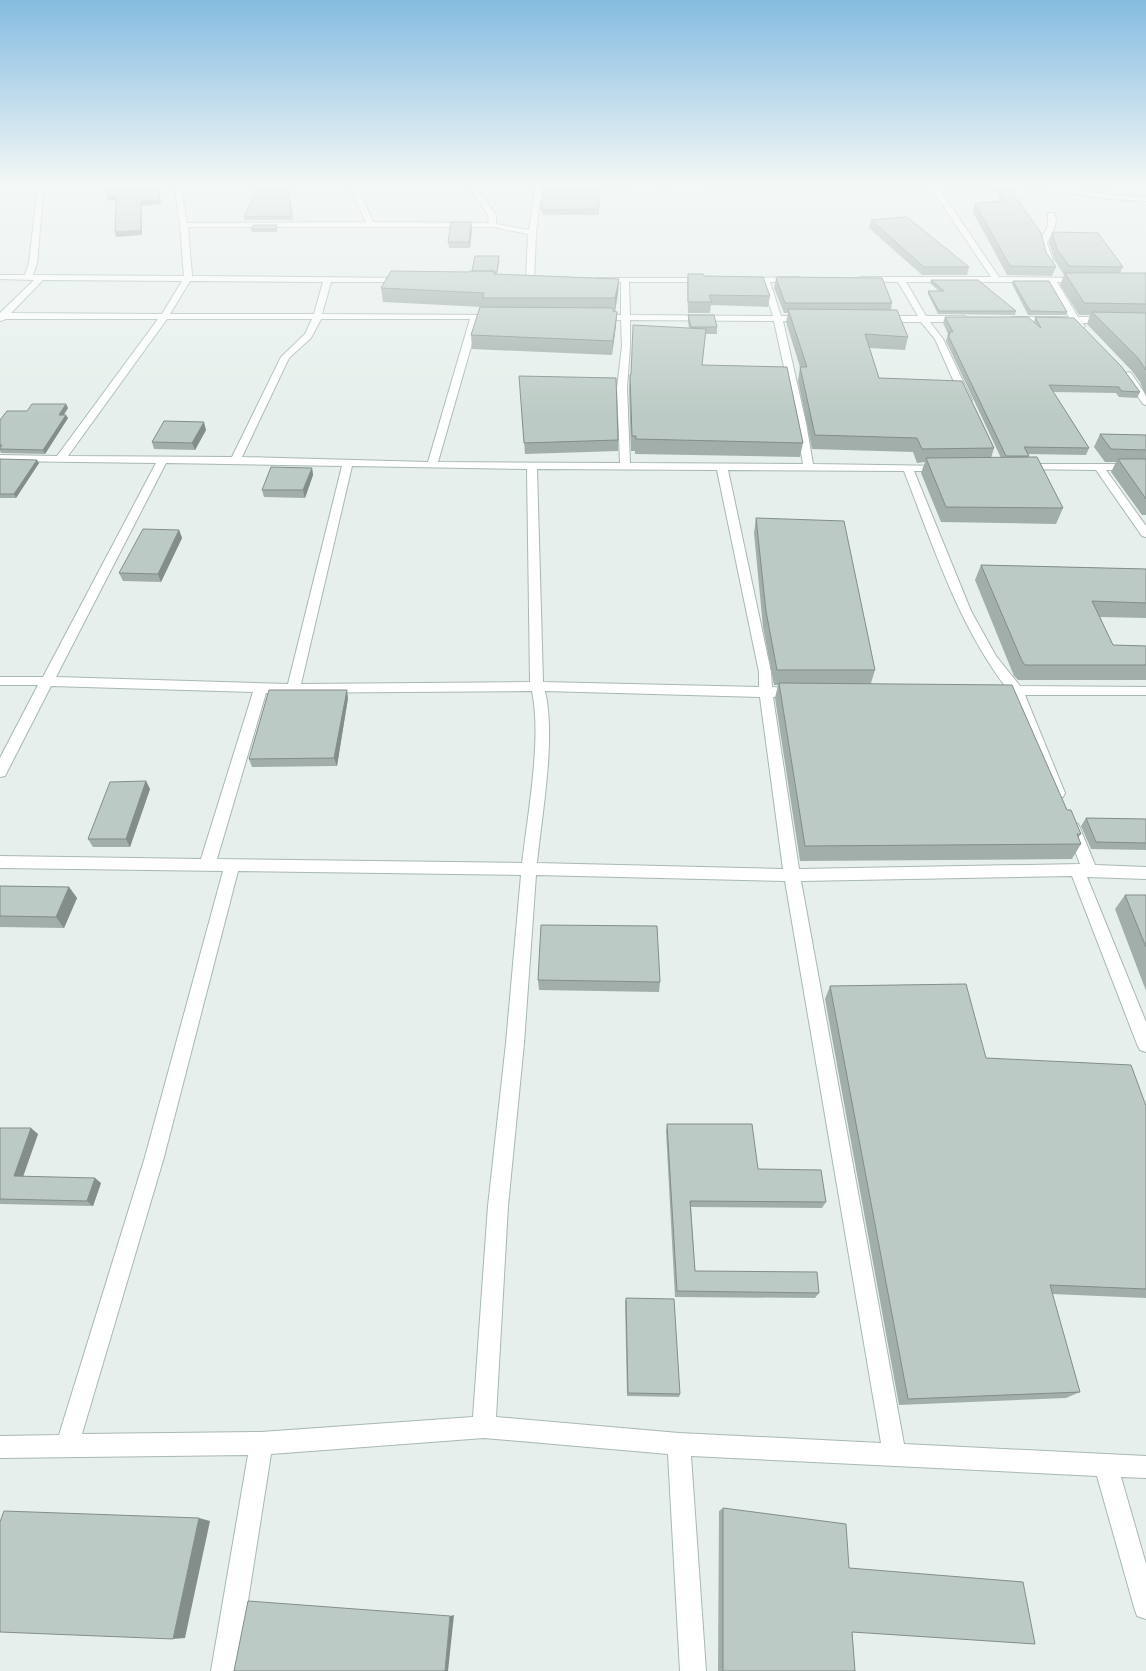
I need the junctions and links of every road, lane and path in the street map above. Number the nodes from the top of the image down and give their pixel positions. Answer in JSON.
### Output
{"nodes":[{"id":1,"x":33,"y":263,"type":"edge"},
{"id":2,"x":187,"y":263,"type":"edge"},
{"id":3,"x":531,"y":263,"type":"edge"},
{"id":4,"x":985,"y":263,"type":"edge"},
{"id":5,"x":1049,"y":263,"type":"edge"},
{"id":6,"x":1055,"y":275,"type":"junction"},
{"id":7,"x":0,"y":277,"type":"edge"},
{"id":8,"x":28,"y":277,"type":"junction"},
{"id":9,"x":41,"y":277,"type":"junction"},
{"id":10,"x":188,"y":278,"type":"junction"},
{"id":11,"x":900,"y":278,"type":"junction"},
{"id":12,"x":804,"y":279,"type":"edge"},
{"id":13,"x":852,"y":279,"type":"edge"},
{"id":14,"x":996,"y":279,"type":"junction"},
{"id":15,"x":328,"y":280,"type":"junction"},
{"id":16,"x":413,"y":280,"type":"edge"},
{"id":17,"x":521,"y":280,"type":"edge"},
{"id":18,"x":530,"y":280,"type":"junction"},
{"id":19,"x":540,"y":280,"type":"edge"},
{"id":20,"x":587,"y":280,"type":"edge"},
{"id":21,"x":625,"y":280,"type":"junction"},
{"id":22,"x":718,"y":280,"type":"edge"},
{"id":23,"x":737,"y":280,"type":"edge"},
{"id":24,"x":765,"y":280,"type":"junction"},
{"id":25,"x":1089,"y":280,"type":"edge"},
{"id":26,"x":316,"y":316,"type":"junction"},
{"id":27,"x":625,"y":316,"type":"junction"},
{"id":28,"x":2,"y":317,"type":"edge"},
{"id":29,"x":164,"y":317,"type":"junction"},
{"id":30,"x":503,"y":317,"type":"edge"},
{"id":31,"x":590,"y":317,"type":"edge"},
{"id":32,"x":475,"y":318,"type":"junction"},
{"id":33,"x":779,"y":318,"type":"junction"},
{"id":34,"x":923,"y":318,"type":"junction"},
{"id":35,"x":816,"y":319,"type":"edge"},
{"id":36,"x":875,"y":319,"type":"edge"},
{"id":37,"x":972,"y":319,"type":"edge"},
{"id":38,"x":1000,"y":320,"type":"edge"},
{"id":39,"x":1075,"y":320,"type":"junction"},
{"id":40,"x":1146,"y":320,"type":"edge"},
{"id":41,"x":1088,"y":333,"type":"edge"},
{"id":42,"x":1123,"y":369,"type":"edge"},
{"id":43,"x":1146,"y":402,"type":"edge"},
{"id":44,"x":970,"y":407,"type":"edge"},
{"id":45,"x":0,"y":458,"type":"edge"},
{"id":46,"x":60,"y":459,"type":"junction"},
{"id":47,"x":163,"y":459,"type":"junction"},
{"id":48,"x":236,"y":460,"type":"junction"},
{"id":49,"x":348,"y":462,"type":"junction"},
{"id":50,"x":432,"y":465,"type":"junction"},
{"id":51,"x":532,"y":465,"type":"junction"},
{"id":52,"x":625,"y":466,"type":"junction"},
{"id":53,"x":808,"y":467,"type":"junction"},
{"id":54,"x":1007,"y":467,"type":"edge"},
{"id":55,"x":1099,"y":467,"type":"junction"},
{"id":56,"x":1146,"y":467,"type":"edge"},
{"id":57,"x":722,"y":468,"type":"junction"},
{"id":58,"x":908,"y":468,"type":"junction"},
{"id":59,"x":953,"y":468,"type":"edge"},
{"id":60,"x":1146,"y":534,"type":"edge"},
{"id":61,"x":0,"y":681,"type":"edge"},
{"id":62,"x":46,"y":681,"type":"junction"},
{"id":63,"x":537,"y":686,"type":"junction"},
{"id":64,"x":262,"y":688,"type":"junction"},
{"id":65,"x":293,"y":688,"type":"junction"},
{"id":66,"x":978,"y":690,"type":"edge"},
{"id":67,"x":1016,"y":690,"type":"junction"},
{"id":68,"x":1146,"y":691,"type":"edge"},
{"id":69,"x":765,"y":692,"type":"junction"},
{"id":70,"x":814,"y":692,"type":"edge"},
{"id":71,"x":0,"y":772,"type":"edge"},
{"id":72,"x":0,"y":862,"type":"edge"},
{"id":73,"x":207,"y":865,"type":"junction"},
{"id":74,"x":232,"y":865,"type":"junction"},
{"id":75,"x":528,"y":869,"type":"junction"},
{"id":76,"x":1083,"y":871,"type":"junction"},
{"id":77,"x":1146,"y":873,"type":"edge"},
{"id":78,"x":792,"y":875,"type":"junction"},
{"id":79,"x":1146,"y":1044,"type":"edge"},
{"id":80,"x":484,"y":1427,"type":"junction"},
{"id":81,"x":261,"y":1443,"type":"junction"},
{"id":82,"x":679,"y":1444,"type":"junction"},
{"id":83,"x":67,"y":1446,"type":"junction"},
{"id":84,"x":0,"y":1447,"type":"edge"},
{"id":85,"x":894,"y":1454,"type":"junction"},
{"id":86,"x":1106,"y":1466,"type":"junction"},
{"id":87,"x":1146,"y":1467,"type":"edge"},
{"id":88,"x":1146,"y":1607,"type":"edge"},
{"id":89,"x":224,"y":1671,"type":"edge"},
{"id":90,"x":693,"y":1671,"type":"edge"}],
"edges":[{"from":1,"to":8,"type":"street"},
{"from":2,"to":10,"type":"street"},
{"from":3,"to":18,"type":"street"},
{"from":4,"to":14,"type":"street"},
{"from":5,"to":6,"type":"street"},
{"from":6,"to":14,"type":"street"},
{"from":6,"to":25,"type":"street"},
{"from":6,"to":39,"type":"street"},
{"from":7,"to":8,"type":"street"},
{"from":8,"to":9,"type":"street"},
{"from":9,"to":10,"type":"street"},
{"from":9,"to":28,"type":"street"},
{"from":10,"to":15,"type":"street"},
{"from":10,"to":29,"type":"street"},
{"from":11,"to":13,"type":"street"},
{"from":11,"to":14,"type":"street"},
{"from":11,"to":34,"type":"street"},
{"from":12,"to":24,"type":"street"},
{"from":15,"to":16,"type":"street"},
{"from":15,"to":26,"type":"street"},
{"from":17,"to":18,"type":"street"},
{"from":18,"to":19,"type":"street"},
{"from":20,"to":21,"type":"street"},
{"from":21,"to":22,"type":"street"},
{"from":21,"to":27,"type":"street"},
{"from":23,"to":24,"type":"street"},
{"from":24,"to":33,"type":"street"},
{"from":26,"to":29,"type":"street"},
{"from":26,"to":32,"type":"street"},
{"from":26,"to":48,"type":"street"},
{"from":27,"to":31,"type":"street"},
{"from":27,"to":33,"type":"street"},
{"from":27,"to":52,"type":"street"},
{"from":28,"to":29,"type":"street"},
{"from":29,"to":46,"type":"street"},
{"from":30,"to":32,"type":"street"},
{"from":32,"to":50,"type":"street"},
{"from":33,"to":35,"type":"street"},
{"from":33,"to":53,"type":"street"},
{"from":34,"to":36,"type":"street"},
{"from":34,"to":37,"type":"street"},
{"from":34,"to":44,"type":"street"},
{"from":38,"to":39,"type":"street"},
{"from":39,"to":40,"type":"street"},
{"from":39,"to":41,"type":"street"},
{"from":42,"to":43,"type":"street"},
{"from":45,"to":46,"type":"street"},
{"from":46,"to":47,"type":"street"},
{"from":47,"to":48,"type":"street"},
{"from":47,"to":62,"type":"street"},
{"from":48,"to":49,"type":"street"},
{"from":49,"to":50,"type":"street"},
{"from":49,"to":65,"type":"street"},
{"from":50,"to":51,"type":"street"},
{"from":51,"to":52,"type":"street"},
{"from":51,"to":63,"type":"street"},
{"from":52,"to":57,"type":"street"},
{"from":53,"to":57,"type":"street"},
{"from":53,"to":58,"type":"street"},
{"from":54,"to":55,"type":"street"},
{"from":55,"to":56,"type":"street"},
{"from":55,"to":60,"type":"street"},
{"from":57,"to":69,"type":"street"},
{"from":58,"to":59,"type":"street"},
{"from":58,"to":67,"type":"street"},
{"from":61,"to":62,"type":"street"},
{"from":62,"to":64,"type":"street"},
{"from":62,"to":71,"type":"street"},
{"from":63,"to":65,"type":"street"},
{"from":63,"to":69,"type":"street"},
{"from":63,"to":75,"type":"street"},
{"from":64,"to":65,"type":"street"},
{"from":64,"to":73,"type":"street"},
{"from":66,"to":67,"type":"street"},
{"from":67,"to":68,"type":"street"},
{"from":67,"to":76,"type":"street"},
{"from":69,"to":70,"type":"street"},
{"from":69,"to":78,"type":"street"},
{"from":72,"to":73,"type":"street"},
{"from":73,"to":74,"type":"street"},
{"from":74,"to":75,"type":"street"},
{"from":74,"to":83,"type":"street"},
{"from":75,"to":78,"type":"street"},
{"from":75,"to":80,"type":"street"},
{"from":76,"to":77,"type":"street"},
{"from":76,"to":78,"type":"street"},
{"from":76,"to":79,"type":"street"},
{"from":78,"to":85,"type":"street"},
{"from":80,"to":81,"type":"street"},
{"from":80,"to":82,"type":"street"},
{"from":81,"to":83,"type":"street"},
{"from":81,"to":89,"type":"street"},
{"from":82,"to":85,"type":"street"},
{"from":82,"to":90,"type":"street"},
{"from":83,"to":84,"type":"street"},
{"from":85,"to":86,"type":"street"},
{"from":86,"to":87,"type":"street"},
{"from":86,"to":88,"type":"street"}]}
